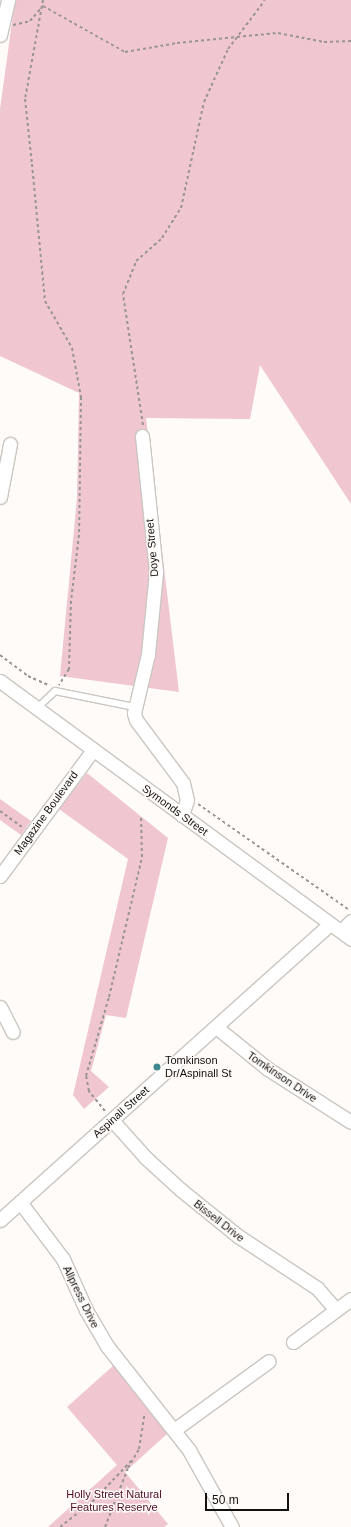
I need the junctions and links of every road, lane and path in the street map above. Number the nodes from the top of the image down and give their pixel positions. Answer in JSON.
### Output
{"nodes":[{"id":1,"x":8,"y":0,"type":"edge"},
{"id":2,"x":43,"y":0,"type":"edge"},
{"id":3,"x":265,"y":0,"type":"edge"},
{"id":4,"x":43,"y":6,"type":"junction"},
{"id":5,"x":2,"y":30,"type":"edge"},
{"id":6,"x":236,"y":38,"type":"junction"},
{"id":7,"x":351,"y":41,"type":"edge"},
{"id":8,"x":142,"y":436,"type":"joint"},
{"id":9,"x":10,"y":444,"type":"dead end"},
{"id":10,"x":0,"y":497,"type":"edge"},
{"id":11,"x":0,"y":655,"type":"edge"},
{"id":12,"x":0,"y":681,"type":"edge"},
{"id":13,"x":55,"y":691,"type":"junction"},
{"id":14,"x":134,"y":707,"type":"junction"},
{"id":15,"x":37,"y":708,"type":"junction"},
{"id":16,"x":93,"y":750,"type":"junction"},
{"id":17,"x":186,"y":796,"type":"junction"},
{"id":18,"x":0,"y":811,"type":"edge"},
{"id":19,"x":182,"y":815,"type":"junction"},
{"id":20,"x":141,"y":816,"type":"dead end"},
{"id":21,"x":31,"y":833,"type":"junction"},
{"id":22,"x":0,"y":876,"type":"edge"},
{"id":23,"x":351,"y":911,"type":"edge"},
{"id":24,"x":351,"y":921,"type":"edge"},
{"id":25,"x":341,"y":931,"type":"edge"},
{"id":26,"x":0,"y":1008,"type":"edge"},
{"id":27,"x":216,"y":1027,"type":"junction"},
{"id":28,"x":13,"y":1032,"type":"dead end"},
{"id":29,"x":112,"y":1120,"type":"junction"},
{"id":30,"x":351,"y":1122,"type":"edge"},
{"id":31,"x":20,"y":1202,"type":"junction"},
{"id":32,"x":0,"y":1220,"type":"edge"},
{"id":33,"x":351,"y":1299,"type":"edge"},
{"id":34,"x":336,"y":1310,"type":"junction"},
{"id":35,"x":293,"y":1342,"type":"dead end"},
{"id":36,"x":269,"y":1361,"type":"dead end"},
{"id":37,"x":153,"y":1405,"type":"junction"},
{"id":38,"x":174,"y":1430,"type":"junction"},
{"id":39,"x":134,"y":1458,"type":"junction"},
{"id":40,"x":60,"y":1527,"type":"edge"},
{"id":41,"x":105,"y":1527,"type":"edge"},
{"id":42,"x":232,"y":1527,"type":"edge"}],
"edges":[{"from":1,"to":5,"type":"street"},
{"from":2,"to":4,"type":"path"},
{"from":3,"to":6,"type":"path"},
{"from":4,"to":5,"type":"path"},
{"from":4,"to":6,"type":"path"},
{"from":4,"to":13,"type":"path"},
{"from":6,"to":7,"type":"path"},
{"from":6,"to":8,"type":"path"},
{"from":8,"to":14,"type":"street","name":"Doye Street"},
{"from":9,"to":10,"type":"street"},
{"from":11,"to":13,"type":"path"},
{"from":12,"to":15,"type":"street","name":"Symonds Street"},
{"from":13,"to":14,"type":"lane"},
{"from":13,"to":15,"type":"lane"},
{"from":14,"to":17,"type":"street"},
{"from":15,"to":16,"type":"street","name":"Symonds Street"},
{"from":16,"to":19,"type":"street","name":"Symonds Street"},
{"from":16,"to":21,"type":"street","name":"Magazine Boulevard"},
{"from":17,"to":19,"type":"street"},
{"from":17,"to":23,"type":"path"},
{"from":18,"to":21,"type":"path"},
{"from":19,"to":25,"type":"street","name":"Symonds Street"},
{"from":20,"to":29,"type":"path"},
{"from":21,"to":22,"type":"street","name":"Magazine Boulevard"},
{"from":24,"to":25,"type":"street","name":"Aspinall Street"},
{"from":25,"to":27,"type":"street","name":"Aspinall Street"},
{"from":26,"to":28,"type":"street"},
{"from":27,"to":29,"type":"street","name":"Aspinall Street"},
{"from":27,"to":30,"type":"street","name":"Tomkinson Drive"},
{"from":29,"to":31,"type":"street","name":"Aspinall Street"},
{"from":29,"to":34,"type":"street","name":"Bissell Drive"},
{"from":31,"to":32,"type":"street","name":"Aspinall Street"},
{"from":31,"to":37,"type":"street","name":"Allpress Drive"},
{"from":33,"to":34,"type":"street"},
{"from":34,"to":35,"type":"street"},
{"from":36,"to":38,"type":"street"},
{"from":37,"to":38,"type":"street","name":"Allpress Drive"},
{"from":37,"to":39,"type":"path"},
{"from":38,"to":42,"type":"street","name":"Allpress Drive"},
{"from":39,"to":40,"type":"path"},
{"from":39,"to":41,"type":"path"}]}
